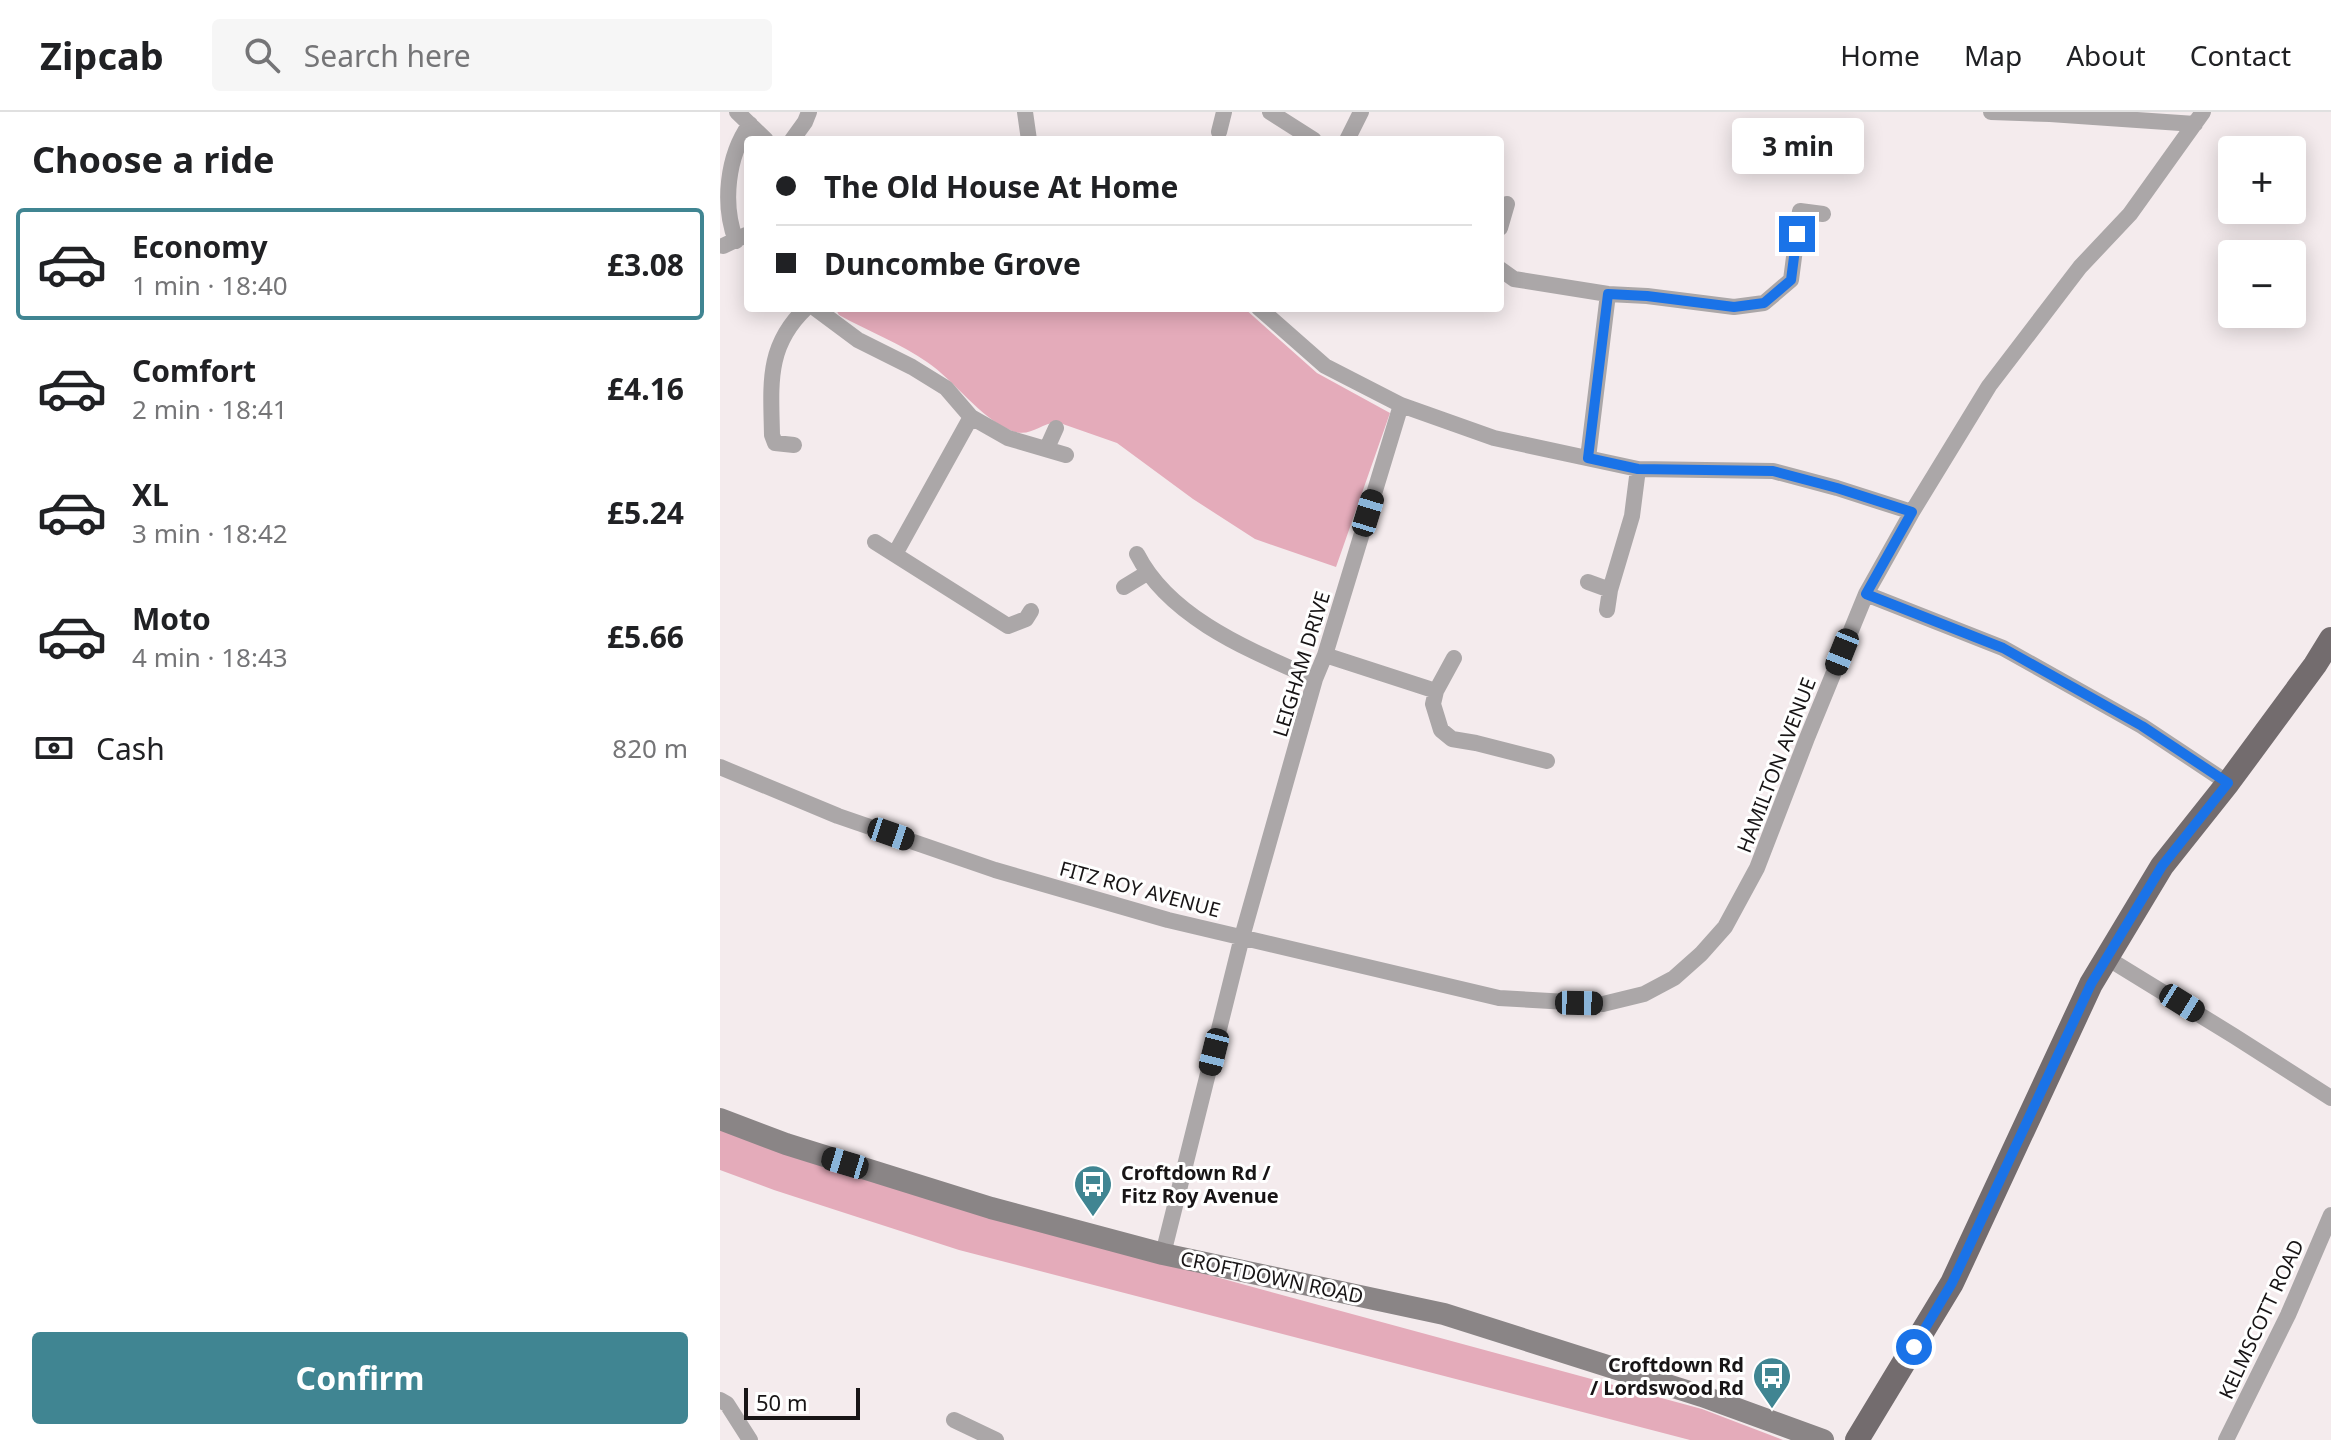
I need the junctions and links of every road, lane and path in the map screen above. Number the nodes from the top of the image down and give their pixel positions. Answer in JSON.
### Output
{"nodes":[{"id":1,"x":737,"y":112,"type":"edge"},
{"id":2,"x":809,"y":112,"type":"edge"},
{"id":3,"x":1025,"y":112,"type":"edge"},
{"id":4,"x":1224,"y":112,"type":"edge"},
{"id":5,"x":1270,"y":112,"type":"edge"},
{"id":6,"x":1361,"y":112,"type":"edge"},
{"id":7,"x":1991,"y":112,"type":"edge"},
{"id":8,"x":2050,"y":113,"type":"edge"},
{"id":9,"x":2199,"y":118,"type":"edge"},
{"id":10,"x":750,"y":124,"type":"junction"},
{"id":11,"x":1219,"y":132,"type":"dead end"},
{"id":12,"x":762,"y":136,"type":"edge"},
{"id":13,"x":795,"y":136,"type":"edge"},
{"id":14,"x":1028,"y":136,"type":"edge"},
{"id":15,"x":1308,"y":136,"type":"edge"},
{"id":16,"x":1349,"y":136,"type":"edge"},
{"id":17,"x":1507,"y":204,"type":"dead end"},
{"id":18,"x":1504,"y":214,"type":"edge"},
{"id":19,"x":1823,"y":214,"type":"dead end"},
{"id":20,"x":735,"y":241,"type":"dead end"},
{"id":21,"x":1504,"y":272,"type":"edge"},
{"id":22,"x":1608,"y":294,"type":"junction"},
{"id":23,"x":802,"y":312,"type":"edge"},
{"id":24,"x":820,"y":312,"type":"edge"},
{"id":25,"x":1264,"y":312,"type":"edge"},
{"id":26,"x":1401,"y":405,"type":"junction"},
{"id":27,"x":971,"y":417,"type":"junction"},
{"id":28,"x":1056,"y":428,"type":"dead end"},
{"id":29,"x":794,"y":445,"type":"dead end"},
{"id":30,"x":1047,"y":448,"type":"junction"},
{"id":31,"x":1066,"y":455,"type":"dead end"},
{"id":32,"x":1588,"y":458,"type":"junction"},
{"id":33,"x":1638,"y":469,"type":"junction"},
{"id":34,"x":1912,"y":512,"type":"junction"},
{"id":35,"x":875,"y":542,"type":"dead end"},
{"id":36,"x":895,"y":554,"type":"junction"},
{"id":37,"x":1137,"y":554,"type":"dead end"},
{"id":38,"x":1147,"y":573,"type":"junction"},
{"id":39,"x":1588,"y":582,"type":"dead end"},
{"id":40,"x":1124,"y":587,"type":"dead end"},
{"id":41,"x":1610,"y":590,"type":"junction"},
{"id":42,"x":1866,"y":594,"type":"junction"},
{"id":43,"x":1607,"y":610,"type":"dead end"},
{"id":44,"x":1031,"y":611,"type":"dead end"},
{"id":45,"x":2331,"y":639,"type":"edge"},
{"id":46,"x":1325,"y":655,"type":"junction"},
{"id":47,"x":1454,"y":658,"type":"dead end"},
{"id":48,"x":2323,"y":671,"type":"edge"},
{"id":49,"x":1315,"y":679,"type":"junction"},
{"id":50,"x":1436,"y":691,"type":"junction"},
{"id":51,"x":1547,"y":761,"type":"dead end"},
{"id":52,"x":720,"y":767,"type":"edge"},
{"id":53,"x":2228,"y":783,"type":"junction"},
{"id":54,"x":1242,"y":937,"type":"junction"},
{"id":55,"x":2107,"y":958,"type":"junction"},
{"id":56,"x":2331,"y":1098,"type":"edge"},
{"id":57,"x":720,"y":1119,"type":"edge"},
{"id":58,"x":2331,"y":1215,"type":"edge"},
{"id":59,"x":1163,"y":1254,"type":"junction"},
{"id":60,"x":720,"y":1400,"type":"edge"},
{"id":61,"x":954,"y":1420,"type":"dead end"},
{"id":62,"x":750,"y":1440,"type":"edge"},
{"id":63,"x":996,"y":1440,"type":"edge"},
{"id":64,"x":1823,"y":1440,"type":"edge"},
{"id":65,"x":1857,"y":1440,"type":"edge"},
{"id":66,"x":2226,"y":1440,"type":"edge"}],
"edges":[{"from":1,"to":10,"type":"street"},
{"from":2,"to":13,"type":"street"},
{"from":3,"to":14,"type":"street"},
{"from":4,"to":11,"type":"street"},
{"from":5,"to":15,"type":"street"},
{"from":6,"to":16,"type":"street"},
{"from":7,"to":8,"type":"street"},
{"from":8,"to":9,"type":"street"},
{"from":9,"to":34,"type":"street","name":"HAMILTON AVENUE"},
{"from":10,"to":12,"type":"street"},
{"from":10,"to":20,"type":"street"},
{"from":17,"to":18,"type":"street"},
{"from":19,"to":22,"type":"street"},
{"from":21,"to":22,"type":"street"},
{"from":22,"to":32,"type":"street"},
{"from":23,"to":29,"type":"street"},
{"from":24,"to":27,"type":"street"},
{"from":25,"to":26,"type":"street"},
{"from":26,"to":32,"type":"street"},
{"from":26,"to":46,"type":"street","name":"LEIGHAM DRIVE"},
{"from":27,"to":30,"type":"street"},
{"from":27,"to":36,"type":"street"},
{"from":28,"to":30,"type":"street"},
{"from":30,"to":31,"type":"street"},
{"from":32,"to":33,"type":"street"},
{"from":33,"to":34,"type":"street"},
{"from":33,"to":41,"type":"street"},
{"from":34,"to":42,"type":"street","name":"HAMILTON AVENUE"},
{"from":35,"to":36,"type":"street"},
{"from":36,"to":44,"type":"street"},
{"from":37,"to":38,"type":"street"},
{"from":38,"to":40,"type":"street"},
{"from":38,"to":49,"type":"street"},
{"from":39,"to":41,"type":"street"},
{"from":41,"to":43,"type":"street"},
{"from":42,"to":53,"type":"street"},
{"from":42,"to":54,"type":"street","name":"HAMILTON AVENUE"},
{"from":45,"to":48,"type":"main road"},
{"from":46,"to":49,"type":"street","name":"LEIGHAM DRIVE"},
{"from":46,"to":50,"type":"street"},
{"from":47,"to":50,"type":"street"},
{"from":48,"to":53,"type":"main road"},
{"from":49,"to":54,"type":"street","name":"LEIGHAM DRIVE"},
{"from":50,"to":51,"type":"street"},
{"from":52,"to":54,"type":"street","name":"FITZ ROY AVENUE"},
{"from":53,"to":55,"type":"main road"},
{"from":54,"to":59,"type":"street","name":"FITZ ROY AVENUE"},
{"from":55,"to":56,"type":"street"},
{"from":55,"to":65,"type":"main road"},
{"from":57,"to":59,"type":"street","name":"CROFTDOWN ROAD"},
{"from":58,"to":66,"type":"street","name":"KELMSCOTT ROAD"},
{"from":59,"to":64,"type":"street","name":"CROFTDOWN ROAD"},
{"from":60,"to":62,"type":"street"},
{"from":61,"to":63,"type":"street"}]}
